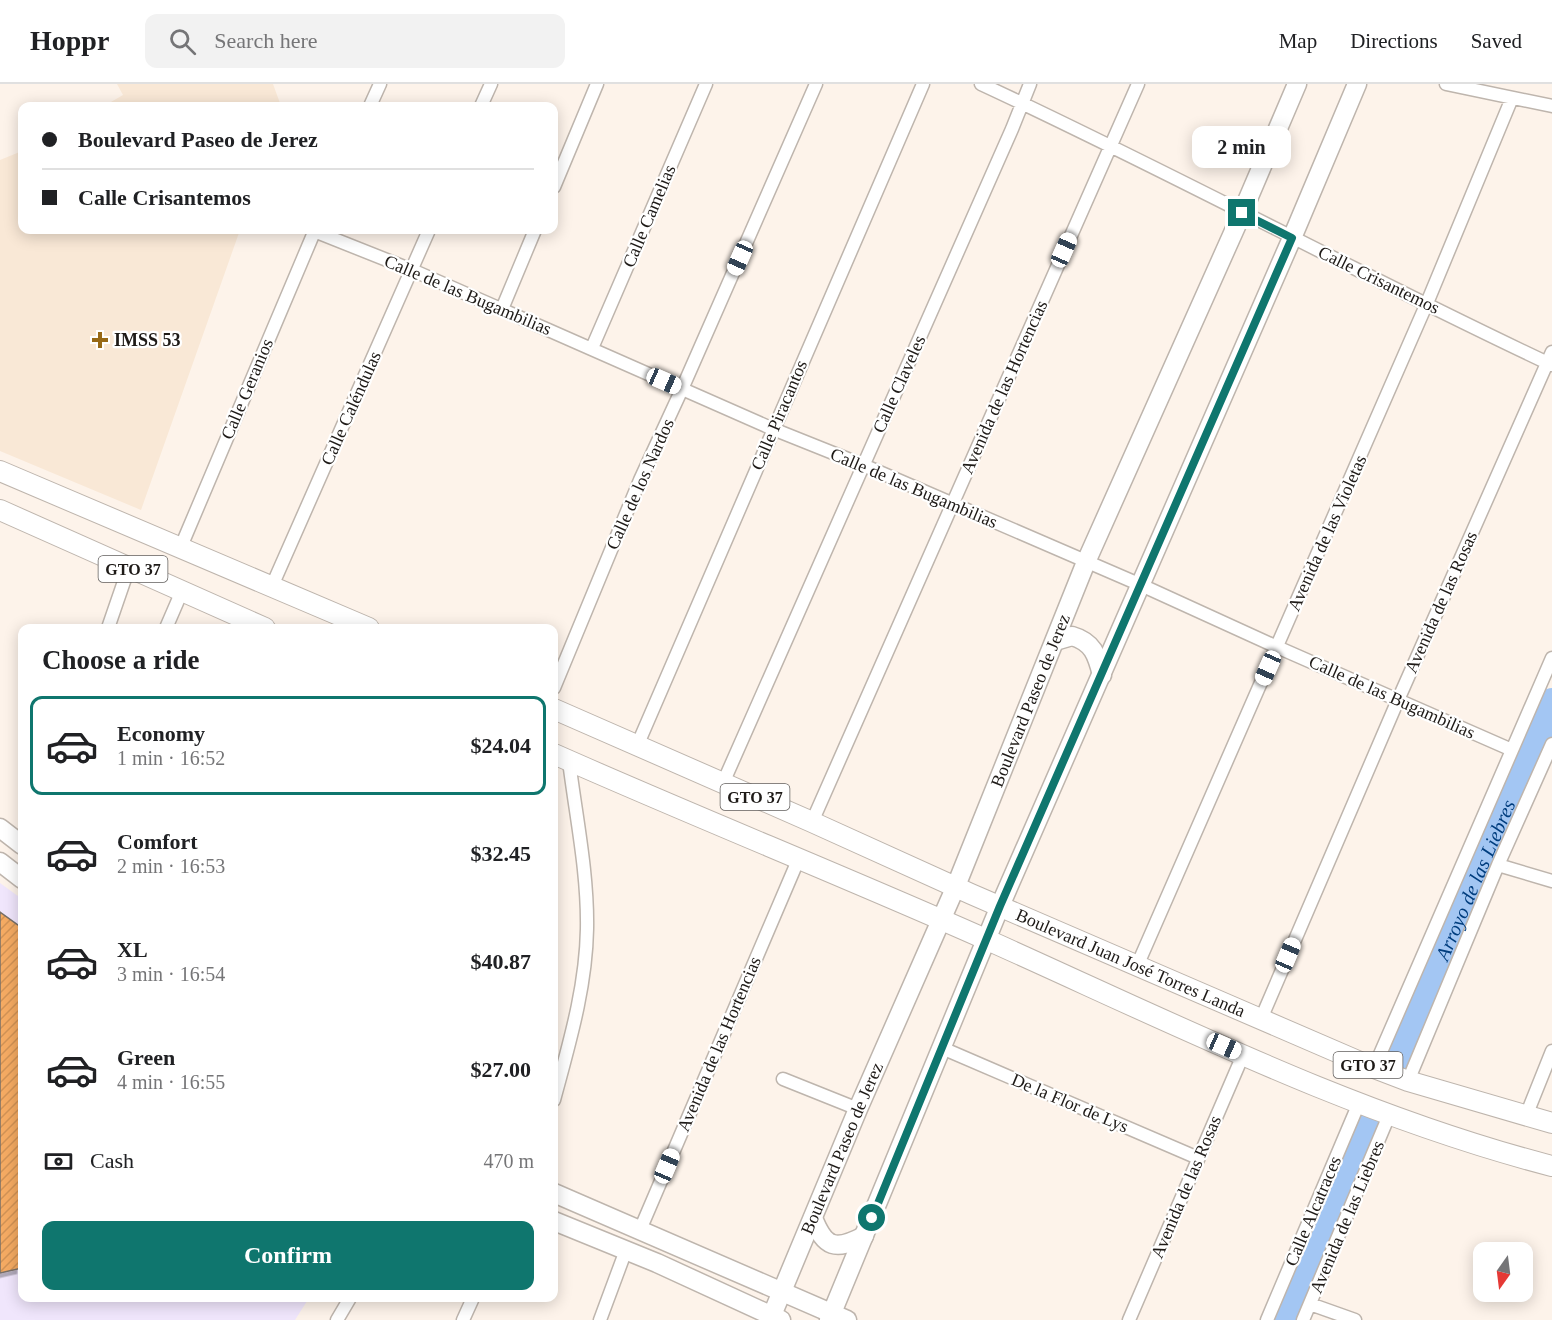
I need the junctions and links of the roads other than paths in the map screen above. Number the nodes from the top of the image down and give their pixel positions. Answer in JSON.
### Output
{"nodes":[{"id":1,"x":380,"y":84,"type":"edge"},
{"id":2,"x":491,"y":84,"type":"edge"},
{"id":3,"x":597,"y":84,"type":"edge"},
{"id":4,"x":706,"y":84,"type":"edge"},
{"id":5,"x":816,"y":84,"type":"edge"},
{"id":6,"x":923,"y":84,"type":"edge"},
{"id":7,"x":981,"y":84,"type":"edge"},
{"id":8,"x":1030,"y":84,"type":"edge"},
{"id":9,"x":1138,"y":84,"type":"edge"},
{"id":10,"x":1297,"y":84,"type":"edge"},
{"id":11,"x":1357,"y":84,"type":"edge"},
{"id":12,"x":1446,"y":84,"type":"edge"},
{"id":13,"x":1512,"y":98,"type":"junction"},
{"id":14,"x":372,"y":102,"type":"edge"},
{"id":15,"x":483,"y":102,"type":"edge"},
{"id":16,"x":1023,"y":104,"type":"junction"},
{"id":17,"x":1552,"y":106,"type":"edge"},
{"id":18,"x":1111,"y":145,"type":"junction"},
{"id":19,"x":558,"y":177,"type":"edge"},
{"id":20,"x":1242,"y":213,"type":"junction"},
{"id":21,"x":312,"y":234,"type":"edge"},
{"id":22,"x":324,"y":234,"type":"edge"},
{"id":23,"x":427,"y":234,"type":"edge"},
{"id":24,"x":534,"y":234,"type":"edge"},
{"id":25,"x":1292,"y":238,"type":"junction"},
{"id":26,"x":412,"y":270,"type":"junction"},
{"id":27,"x":1427,"y":303,"type":"junction"},
{"id":28,"x":502,"y":309,"type":"junction"},
{"id":29,"x":592,"y":348,"type":"junction"},
{"id":30,"x":1550,"y":360,"type":"edge"},
{"id":31,"x":682,"y":389,"type":"junction"},
{"id":32,"x":773,"y":429,"type":"junction"},
{"id":33,"x":863,"y":465,"type":"junction"},
{"id":34,"x":1,"y":474,"type":"edge"},
{"id":35,"x":952,"y":504,"type":"junction"},
{"id":36,"x":0,"y":510,"type":"edge"},
{"id":37,"x":180,"y":549,"type":"junction"},
{"id":38,"x":1086,"y":562,"type":"junction"},
{"id":39,"x":129,"y":567,"type":"junction"},
{"id":40,"x":1141,"y":585,"type":"junction"},
{"id":41,"x":272,"y":586,"type":"junction"},
{"id":42,"x":182,"y":591,"type":"junction"},
{"id":43,"x":109,"y":624,"type":"edge"},
{"id":44,"x":168,"y":624,"type":"edge"},
{"id":45,"x":256,"y":624,"type":"edge"},
{"id":46,"x":360,"y":624,"type":"edge"},
{"id":47,"x":1055,"y":641,"type":"junction"},
{"id":48,"x":1277,"y":647,"type":"junction"},
{"id":49,"x":1552,"y":658,"type":"edge"},
{"id":50,"x":1102,"y":675,"type":"junction"},
{"id":51,"x":558,"y":678,"type":"edge"},
{"id":52,"x":1398,"y":700,"type":"junction"},
{"id":53,"x":558,"y":711,"type":"edge"},
{"id":54,"x":1552,"y":744,"type":"edge"},
{"id":55,"x":637,"y":746,"type":"junction"},
{"id":56,"x":1512,"y":750,"type":"junction"},
{"id":57,"x":561,"y":758,"type":"edge"},
{"id":58,"x":1548,"y":765,"type":"edge"},
{"id":59,"x":723,"y":783,"type":"junction"},
{"id":60,"x":812,"y":822,"type":"junction"},
{"id":61,"x":0,"y":828,"type":"edge"},
{"id":62,"x":18,"y":842,"type":"edge"},
{"id":63,"x":799,"y":858,"type":"junction"},
{"id":64,"x":0,"y":862,"type":"edge"},
{"id":65,"x":1498,"y":865,"type":"junction"},
{"id":66,"x":18,"y":876,"type":"edge"},
{"id":67,"x":1552,"y":881,"type":"edge"},
{"id":68,"x":956,"y":886,"type":"junction"},
{"id":69,"x":1000,"y":906,"type":"junction"},
{"id":70,"x":941,"y":920,"type":"junction"},
{"id":71,"x":986,"y":940,"type":"junction"},
{"id":72,"x":1137,"y":966,"type":"junction"},
{"id":73,"x":1261,"y":1019,"type":"junction"},
{"id":74,"x":942,"y":1048,"type":"junction"},
{"id":75,"x":1552,"y":1051,"type":"edge"},
{"id":76,"x":1243,"y":1055,"type":"junction"},
{"id":77,"x":1374,"y":1068,"type":"junction"},
{"id":78,"x":783,"y":1079,"type":"dead end"},
{"id":79,"x":1408,"y":1081,"type":"junction"},
{"id":80,"x":558,"y":1085,"type":"edge"},
{"id":81,"x":1359,"y":1103,"type":"junction"},
{"id":82,"x":858,"y":1109,"type":"junction"},
{"id":83,"x":1390,"y":1113,"type":"junction"},
{"id":84,"x":1526,"y":1116,"type":"junction"},
{"id":85,"x":1552,"y":1123,"type":"edge"},
{"id":86,"x":1198,"y":1158,"type":"junction"},
{"id":87,"x":1552,"y":1166,"type":"edge"},
{"id":88,"x":558,"y":1195,"type":"edge"},
{"id":89,"x":813,"y":1218,"type":"junction"},
{"id":90,"x":558,"y":1223,"type":"edge"},
{"id":91,"x":640,"y":1230,"type":"junction"},
{"id":92,"x":864,"y":1236,"type":"junction"},
{"id":93,"x":626,"y":1250,"type":"junction"},
{"id":94,"x":783,"y":1293,"type":"junction"},
{"id":95,"x":348,"y":1302,"type":"edge"},
{"id":96,"x":471,"y":1302,"type":"edge"},
{"id":97,"x":1310,"y":1304,"type":"junction"},
{"id":98,"x":836,"y":1318,"type":"edge"},
{"id":99,"x":774,"y":1319,"type":"edge"},
{"id":100,"x":337,"y":1320,"type":"edge"},
{"id":101,"x":463,"y":1320,"type":"edge"},
{"id":102,"x":600,"y":1320,"type":"edge"},
{"id":103,"x":1129,"y":1320,"type":"edge"},
{"id":104,"x":1267,"y":1320,"type":"edge"},
{"id":105,"x":1303,"y":1320,"type":"edge"},
{"id":106,"x":1355,"y":1320,"type":"edge"}],
"edges":[{"from":1,"to":14,"type":"street"},
{"from":2,"to":15,"type":"street"},
{"from":3,"to":19,"type":"street"},
{"from":4,"to":29,"type":"street","name":"Calle Camelias"},
{"from":5,"to":31,"type":"street","name":"Calle de los Nardos"},
{"from":6,"to":32,"type":"street","name":"Calle Piracantos"},
{"from":7,"to":16,"type":"street","name":"Calle Crisantemos"},
{"from":8,"to":16,"type":"street","name":"Calle Claveles"},
{"from":9,"to":18,"type":"street","name":"Avenida de las Hortencias"},
{"from":10,"to":20,"type":"main road","name":"Boulevard Paseo de Jerez"},
{"from":11,"to":25,"type":"main road"},
{"from":12,"to":13,"type":"street"},
{"from":13,"to":17,"type":"street"},
{"from":13,"to":27,"type":"street","name":"Avenida de las Violetas"},
{"from":16,"to":18,"type":"street","name":"Calle Crisantemos"},
{"from":16,"to":33,"type":"street","name":"Calle Claveles"},
{"from":18,"to":20,"type":"street","name":"Calle Crisantemos"},
{"from":18,"to":35,"type":"street","name":"Avenida de las Hortencias"},
{"from":20,"to":25,"type":"street","name":"Calle Crisantemos"},
{"from":20,"to":38,"type":"main road","name":"Boulevard Paseo de Jerez"},
{"from":21,"to":37,"type":"street","name":"Calle Geranios"},
{"from":22,"to":26,"type":"street","name":"Calle de las Bugambilias"},
{"from":23,"to":26,"type":"street","name":"Calle Caléndulas"},
{"from":24,"to":28,"type":"street"},
{"from":25,"to":27,"type":"street","name":"Calle Crisantemos"},
{"from":25,"to":40,"type":"main road"},
{"from":26,"to":28,"type":"street","name":"Calle de las Bugambilias"},
{"from":26,"to":41,"type":"street","name":"Calle Caléndulas"},
{"from":27,"to":30,"type":"street","name":"Calle Crisantemos"},
{"from":27,"to":48,"type":"street","name":"Avenida de las Violetas"},
{"from":28,"to":29,"type":"street","name":"Calle de las Bugambilias"},
{"from":29,"to":31,"type":"street","name":"Calle de las Bugambilias"},
{"from":30,"to":52,"type":"street","name":"Avenida de las Rosas"},
{"from":31,"to":32,"type":"street","name":"Calle de las Bugambilias"},
{"from":31,"to":51,"type":"street","name":"Calle de los Nardos"},
{"from":32,"to":33,"type":"street","name":"Calle de las Bugambilias"},
{"from":32,"to":55,"type":"street","name":"Calle Piracantos"},
{"from":33,"to":35,"type":"street","name":"Calle de las Bugambilias"},
{"from":33,"to":59,"type":"street","name":"Calle Claveles"},
{"from":34,"to":37,"type":"main road","number":"GTO 37"},
{"from":35,"to":38,"type":"street","name":"Calle de las Bugambilias"},
{"from":35,"to":60,"type":"street","name":"Avenida de las Hortencias"},
{"from":36,"to":39,"type":"main road","number":"GTO 37"},
{"from":37,"to":41,"type":"main road","number":"GTO 37"},
{"from":38,"to":40,"type":"street","name":"Calle de las Bugambilias"},
{"from":38,"to":47,"type":"main road","name":"Boulevard Paseo de Jerez"},
{"from":39,"to":42,"type":"main road","number":"GTO 37"},
{"from":39,"to":43,"type":"street"},
{"from":40,"to":48,"type":"street","name":"Calle de las Bugambilias"},
{"from":40,"to":50,"type":"main road"},
{"from":41,"to":46,"type":"main road","number":"GTO 37"},
{"from":42,"to":44,"type":"street"},
{"from":42,"to":45,"type":"main road","number":"GTO 37"},
{"from":47,"to":50,"type":"main road"},
{"from":47,"to":68,"type":"main road","name":"Boulevard Paseo de Jerez"},
{"from":48,"to":52,"type":"street","name":"Calle de las Bugambilias"},
{"from":48,"to":72,"type":"street","name":"Avenida de las Violetas"},
{"from":49,"to":56,"type":"street"},
{"from":50,"to":69,"type":"main road"},
{"from":52,"to":56,"type":"street","name":"Calle de las Bugambilias"},
{"from":52,"to":73,"type":"street","name":"Avenida de las Rosas"},
{"from":53,"to":55,"type":"main road","name":"Boulevard Juan José Torres Landa","number":"GTO 37"},
{"from":54,"to":58,"type":"street"},
{"from":55,"to":59,"type":"main road","name":"Boulevard Juan José Torres Landa","number":"GTO 37"},
{"from":56,"to":77,"type":"street"},
{"from":57,"to":63,"type":"main road","name":"Boulevard Juan José Torres Landa","number":"GTO 37"},
{"from":57,"to":80,"type":"street"},
{"from":58,"to":65,"type":"street"},
{"from":59,"to":60,"type":"main road","name":"Boulevard Juan José Torres Landa","number":"GTO 37"},
{"from":60,"to":68,"type":"main road","name":"Boulevard Juan José Torres Landa","number":"GTO 37"},
{"from":61,"to":62,"type":"main road"},
{"from":63,"to":70,"type":"main road","name":"Boulevard Juan José Torres Landa","number":"GTO 37"},
{"from":63,"to":91,"type":"street","name":"Avenida de las Hortencias"},
{"from":64,"to":66,"type":"main road"},
{"from":65,"to":67,"type":"street"},
{"from":65,"to":79,"type":"street"},
{"from":68,"to":69,"type":"main road","name":"Boulevard Juan José Torres Landa","number":"GTO 37"},
{"from":68,"to":70,"type":"main road","name":"Boulevard Paseo de Jerez"},
{"from":69,"to":71,"type":"main road"},
{"from":69,"to":72,"type":"main road","name":"Boulevard Juan José Torres Landa","number":"GTO 37"},
{"from":70,"to":71,"type":"main road","name":"Boulevard Juan José Torres Landa","number":"GTO 37"},
{"from":70,"to":82,"type":"main road","name":"Boulevard Paseo de Jerez"},
{"from":71,"to":74,"type":"main road"},
{"from":71,"to":76,"type":"main road","name":"Boulevard Juan José Torres Landa","number":"GTO 37"},
{"from":72,"to":73,"type":"main road","name":"Boulevard Juan José Torres Landa","number":"GTO 37"},
{"from":73,"to":77,"type":"main road","name":"Boulevard Juan José Torres Landa","number":"GTO 37"},
{"from":74,"to":86,"type":"street","name":"De la Flor de Lys"},
{"from":74,"to":92,"type":"main road"},
{"from":75,"to":84,"type":"street"},
{"from":76,"to":81,"type":"main road","name":"Boulevard Juan José Torres Landa","number":"GTO 37"},
{"from":76,"to":86,"type":"street","name":"Avenida de las Rosas"},
{"from":77,"to":79,"type":"main road","name":"Boulevard Juan José Torres Landa","number":"GTO 37"},
{"from":78,"to":82,"type":"street"},
{"from":79,"to":84,"type":"main road","name":"Boulevard Juan José Torres Landa","number":"GTO 37"},
{"from":81,"to":83,"type":"main road","name":"Boulevard Juan José Torres Landa","number":"GTO 37"},
{"from":81,"to":104,"type":"street","name":"Calle Alcatraces"},
{"from":82,"to":89,"type":"main road","name":"Boulevard Paseo de Jerez"},
{"from":83,"to":87,"type":"main road","name":"Boulevard Juan José Torres Landa","number":"GTO 37"},
{"from":83,"to":97,"type":"street","name":"Avenida de las Liebres"},
{"from":84,"to":85,"type":"main road","name":"Boulevard Juan José Torres Landa","number":"GTO 37"},
{"from":86,"to":103,"type":"street","name":"Avenida de las Rosas"},
{"from":88,"to":91,"type":"main road"},
{"from":89,"to":92,"type":"main road"},
{"from":89,"to":94,"type":"main road","name":"Boulevard Paseo de Jerez"},
{"from":90,"to":93,"type":"main road"},
{"from":91,"to":94,"type":"main road"},
{"from":92,"to":98,"type":"main road"},
{"from":93,"to":99,"type":"main road"},
{"from":93,"to":102,"type":"street"},
{"from":94,"to":98,"type":"main road"},
{"from":94,"to":99,"type":"main road","name":"Boulevard Paseo de Jerez"},
{"from":95,"to":100,"type":"street"},
{"from":96,"to":101,"type":"street"},
{"from":97,"to":105,"type":"street","name":"Avenida de las Liebres"},
{"from":97,"to":106,"type":"street"}]}
